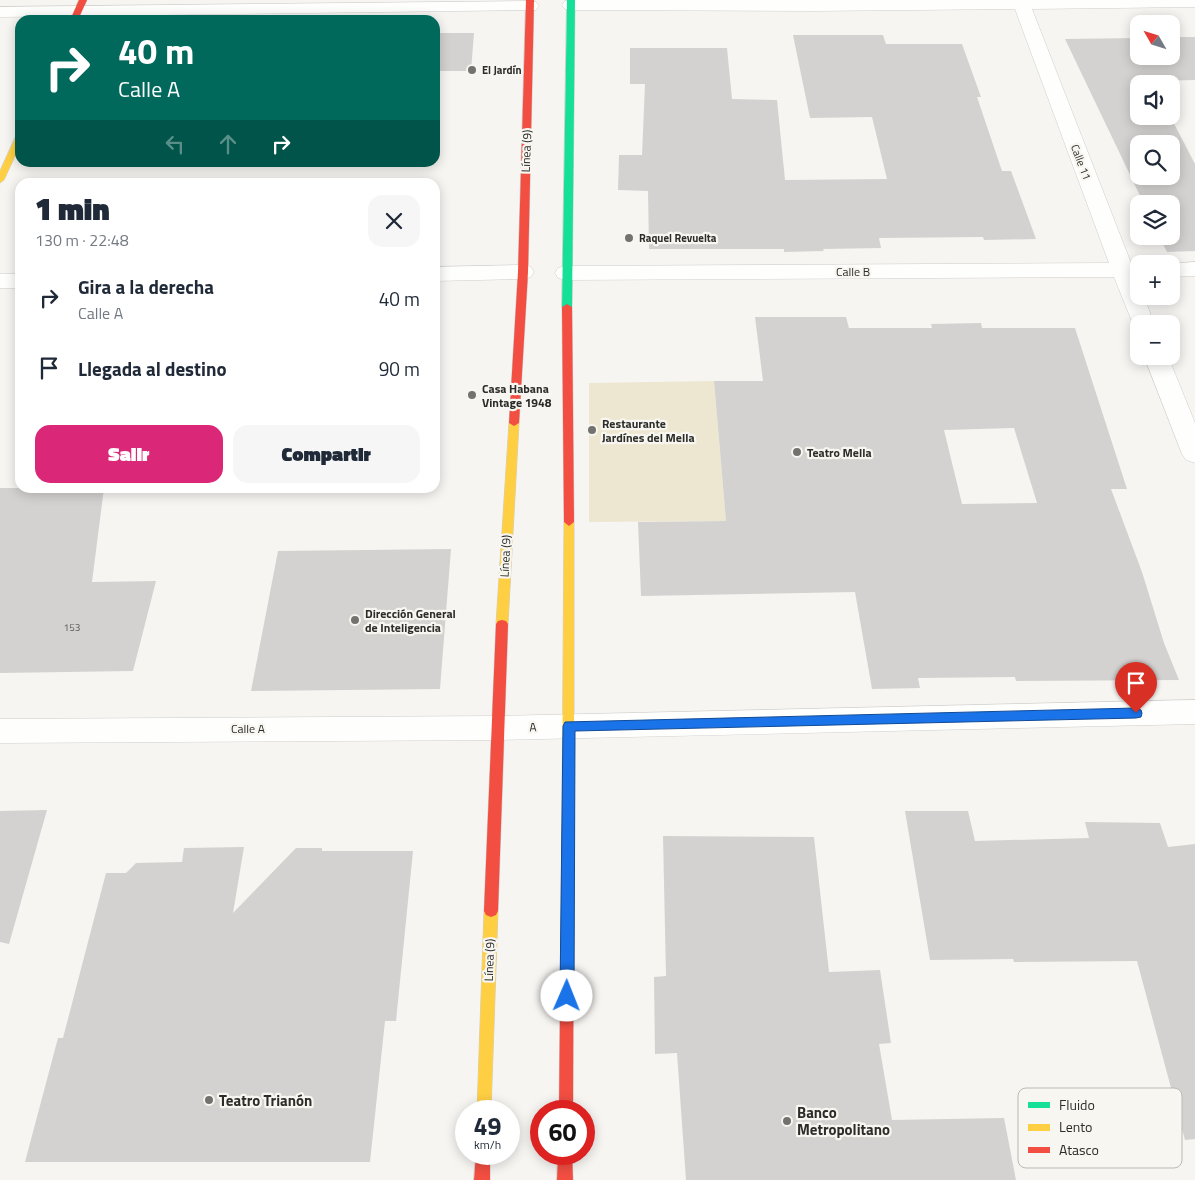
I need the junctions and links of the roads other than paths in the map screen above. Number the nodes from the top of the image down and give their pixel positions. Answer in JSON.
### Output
{"nodes":[{"id":1,"x":1020,"y":1,"type":"edge"},
{"id":2,"x":571,"y":2,"type":"edge"},
{"id":3,"x":1195,"y":2,"type":"edge"},
{"id":4,"x":530,"y":3,"type":"edge"},
{"id":5,"x":78,"y":10,"type":"edge"},
{"id":6,"x":0,"y":12,"type":"edge"},
{"id":7,"x":15,"y":147,"type":"edge"},
{"id":8,"x":0,"y":180,"type":"edge"},
{"id":9,"x":1195,"y":269,"type":"edge"},
{"id":10,"x":1130,"y":270,"type":"edge"},
{"id":11,"x":1180,"y":270,"type":"edge"},
{"id":12,"x":523,"y":272,"type":"junction"},
{"id":13,"x":566,"y":273,"type":"junction"},
{"id":14,"x":440,"y":274,"type":"edge"},
{"id":15,"x":0,"y":281,"type":"edge"},
{"id":16,"x":15,"y":281,"type":"edge"},
{"id":17,"x":1160,"y":365,"type":"edge"},
{"id":18,"x":1195,"y":454,"type":"edge"},
{"id":19,"x":1195,"y":712,"type":"edge"},
{"id":20,"x":569,"y":726,"type":"junction"},
{"id":21,"x":496,"y":728,"type":"junction"},
{"id":22,"x":0,"y":731,"type":"edge"},
{"id":23,"x":484,"y":1100,"type":"edge"},
{"id":24,"x":566,"y":1100,"type":"edge"},
{"id":25,"x":483,"y":1165,"type":"edge"},
{"id":26,"x":565,"y":1165,"type":"edge"},
{"id":27,"x":482,"y":1180,"type":"edge"},
{"id":28,"x":565,"y":1180,"type":"edge"}],
"edges":[{"from":1,"to":2,"type":"street"},
{"from":1,"to":3,"type":"street"},
{"from":1,"to":10,"type":"street","name":"Calle 11"},
{"from":2,"to":13,"type":"main road"},
{"from":4,"to":5,"type":"street"},
{"from":4,"to":12,"type":"main road","name":"Línea (9)"},
{"from":5,"to":6,"type":"street"},
{"from":7,"to":8,"type":"main road"},
{"from":9,"to":11,"type":"street"},
{"from":10,"to":13,"type":"street","name":"Calle B"},
{"from":12,"to":14,"type":"street"},
{"from":12,"to":21,"type":"main road","name":"Línea (9)"},
{"from":13,"to":20,"type":"main road"},
{"from":15,"to":16,"type":"street"},
{"from":17,"to":18,"type":"street"},
{"from":19,"to":20,"type":"street"},
{"from":20,"to":21,"type":"street","name":"A"},
{"from":20,"to":24,"type":"main road"},
{"from":21,"to":22,"type":"street","name":"Calle A"},
{"from":21,"to":23,"type":"main road","name":"Línea (9)"},
{"from":25,"to":27,"type":"main road"},
{"from":26,"to":28,"type":"main road"}]}
